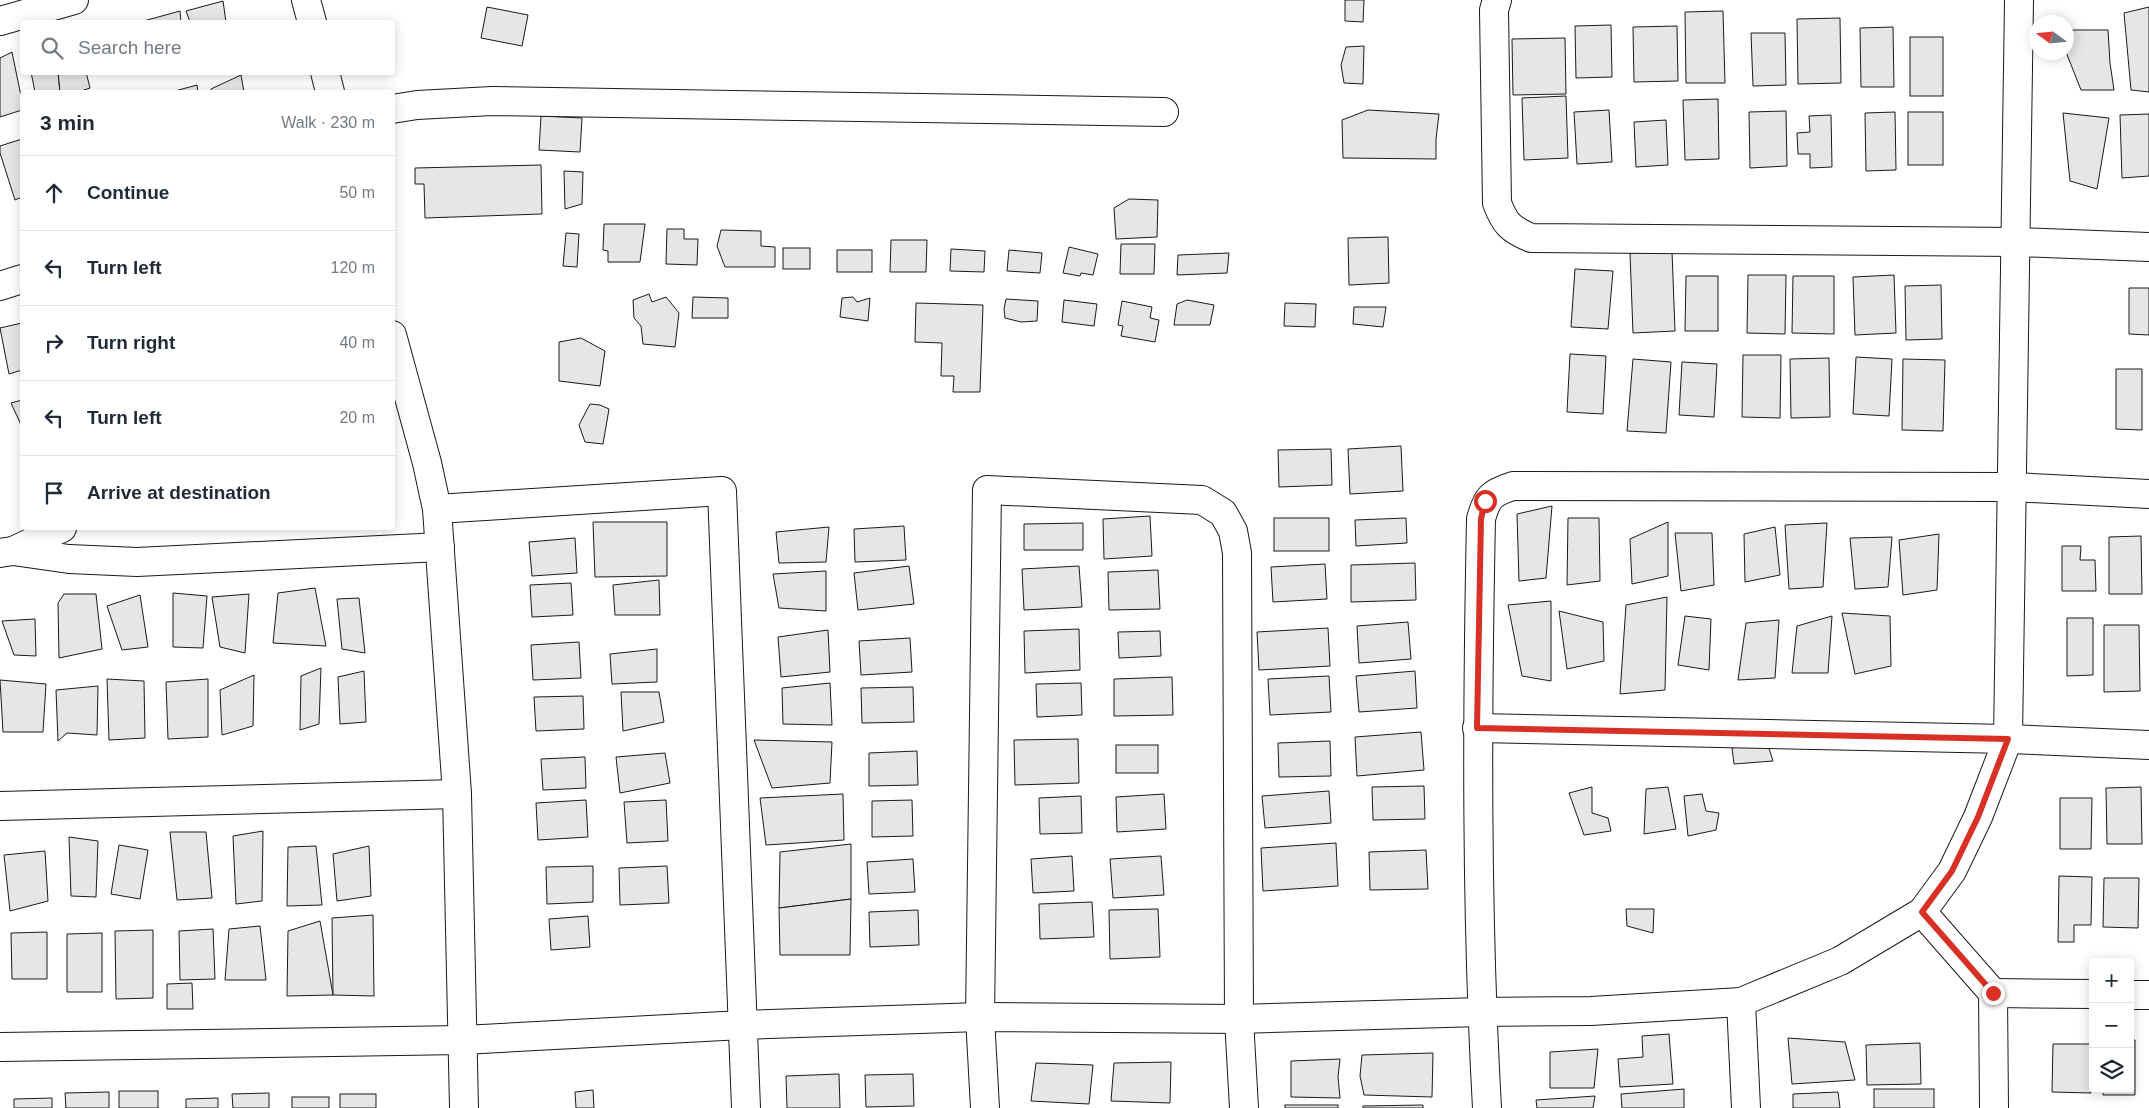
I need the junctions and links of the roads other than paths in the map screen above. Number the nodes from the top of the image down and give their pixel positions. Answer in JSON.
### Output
{"nodes":[{"id":1,"x":74,"y":0,"type":"edge"},
{"id":2,"x":306,"y":0,"type":"edge"},
{"id":3,"x":1497,"y":0,"type":"edge"},
{"id":4,"x":2020,"y":0,"type":"edge"},
{"id":5,"x":311,"y":20,"type":"edge"},
{"id":6,"x":0,"y":21,"type":"edge"},
{"id":7,"x":326,"y":75,"type":"edge"},
{"id":8,"x":330,"y":90,"type":"edge"},
{"id":9,"x":395,"y":109,"type":"edge"},
{"id":10,"x":1164,"y":112,"type":"dead end"},
{"id":11,"x":2016,"y":242,"type":"junction"},
{"id":12,"x":2149,"y":247,"type":"edge"},
{"id":13,"x":20,"y":281,"type":"edge"},
{"id":14,"x":0,"y":286,"type":"edge"},
{"id":15,"x":395,"y":357,"type":"edge"},
{"id":16,"x":404,"y":423,"type":"edge"},
{"id":17,"x":2012,"y":487,"type":"junction"},
{"id":18,"x":2149,"y":494,"type":"edge"},
{"id":19,"x":437,"y":509,"type":"junction"},
{"id":20,"x":57,"y":530,"type":"edge"},
{"id":21,"x":440,"y":547,"type":"junction"},
{"id":22,"x":6,"y":552,"type":"edge"},
{"id":23,"x":1477,"y":728,"type":"junction"},
{"id":24,"x":2008,"y":739,"type":"junction"},
{"id":25,"x":2149,"y":745,"type":"edge"},
{"id":26,"x":457,"y":794,"type":"junction"},
{"id":27,"x":0,"y":806,"type":"edge"},
{"id":28,"x":1922,"y":912,"type":"junction"},
{"id":29,"x":1993,"y":993,"type":"junction"},
{"id":30,"x":2089,"y":994,"type":"edge"},
{"id":31,"x":2134,"y":995,"type":"edge"},
{"id":32,"x":2149,"y":995,"type":"edge"},
{"id":33,"x":1741,"y":1002,"type":"junction"},
{"id":34,"x":1482,"y":1012,"type":"junction"},
{"id":35,"x":980,"y":1017,"type":"junction"},
{"id":36,"x":1240,"y":1019,"type":"junction"},
{"id":37,"x":742,"y":1025,"type":"junction"},
{"id":38,"x":463,"y":1040,"type":"junction"},
{"id":39,"x":0,"y":1047,"type":"edge"},
{"id":40,"x":464,"y":1108,"type":"edge"},
{"id":41,"x":746,"y":1108,"type":"edge"},
{"id":42,"x":984,"y":1108,"type":"edge"},
{"id":43,"x":1244,"y":1108,"type":"edge"},
{"id":44,"x":1487,"y":1108,"type":"edge"},
{"id":45,"x":1746,"y":1108,"type":"edge"},
{"id":46,"x":1994,"y":1108,"type":"edge"}],
"edges":[{"from":1,"to":6,"type":"street"},
{"from":2,"to":5,"type":"street"},
{"from":3,"to":11,"type":"street"},
{"from":4,"to":11,"type":"street"},
{"from":7,"to":8,"type":"street"},
{"from":9,"to":10,"type":"street"},
{"from":11,"to":12,"type":"street"},
{"from":11,"to":17,"type":"street"},
{"from":13,"to":14,"type":"street"},
{"from":15,"to":16,"type":"street"},
{"from":16,"to":19,"type":"street"},
{"from":17,"to":18,"type":"street"},
{"from":17,"to":23,"type":"street"},
{"from":17,"to":24,"type":"street"},
{"from":19,"to":21,"type":"street"},
{"from":19,"to":37,"type":"street"},
{"from":20,"to":22,"type":"street"},
{"from":21,"to":22,"type":"street"},
{"from":21,"to":26,"type":"street"},
{"from":23,"to":24,"type":"street"},
{"from":23,"to":34,"type":"street"},
{"from":24,"to":25,"type":"street"},
{"from":24,"to":28,"type":"street"},
{"from":26,"to":27,"type":"street"},
{"from":26,"to":38,"type":"street"},
{"from":28,"to":29,"type":"street"},
{"from":28,"to":33,"type":"street"},
{"from":29,"to":30,"type":"street"},
{"from":29,"to":46,"type":"street"},
{"from":31,"to":32,"type":"street"},
{"from":33,"to":34,"type":"street"},
{"from":33,"to":45,"type":"street"},
{"from":34,"to":36,"type":"street"},
{"from":34,"to":44,"type":"street"},
{"from":35,"to":36,"type":"street"},
{"from":35,"to":36,"type":"street"},
{"from":35,"to":37,"type":"street"},
{"from":35,"to":42,"type":"street"},
{"from":36,"to":43,"type":"street"},
{"from":37,"to":38,"type":"street"},
{"from":37,"to":41,"type":"street"},
{"from":38,"to":39,"type":"street"},
{"from":38,"to":40,"type":"street"}]}
